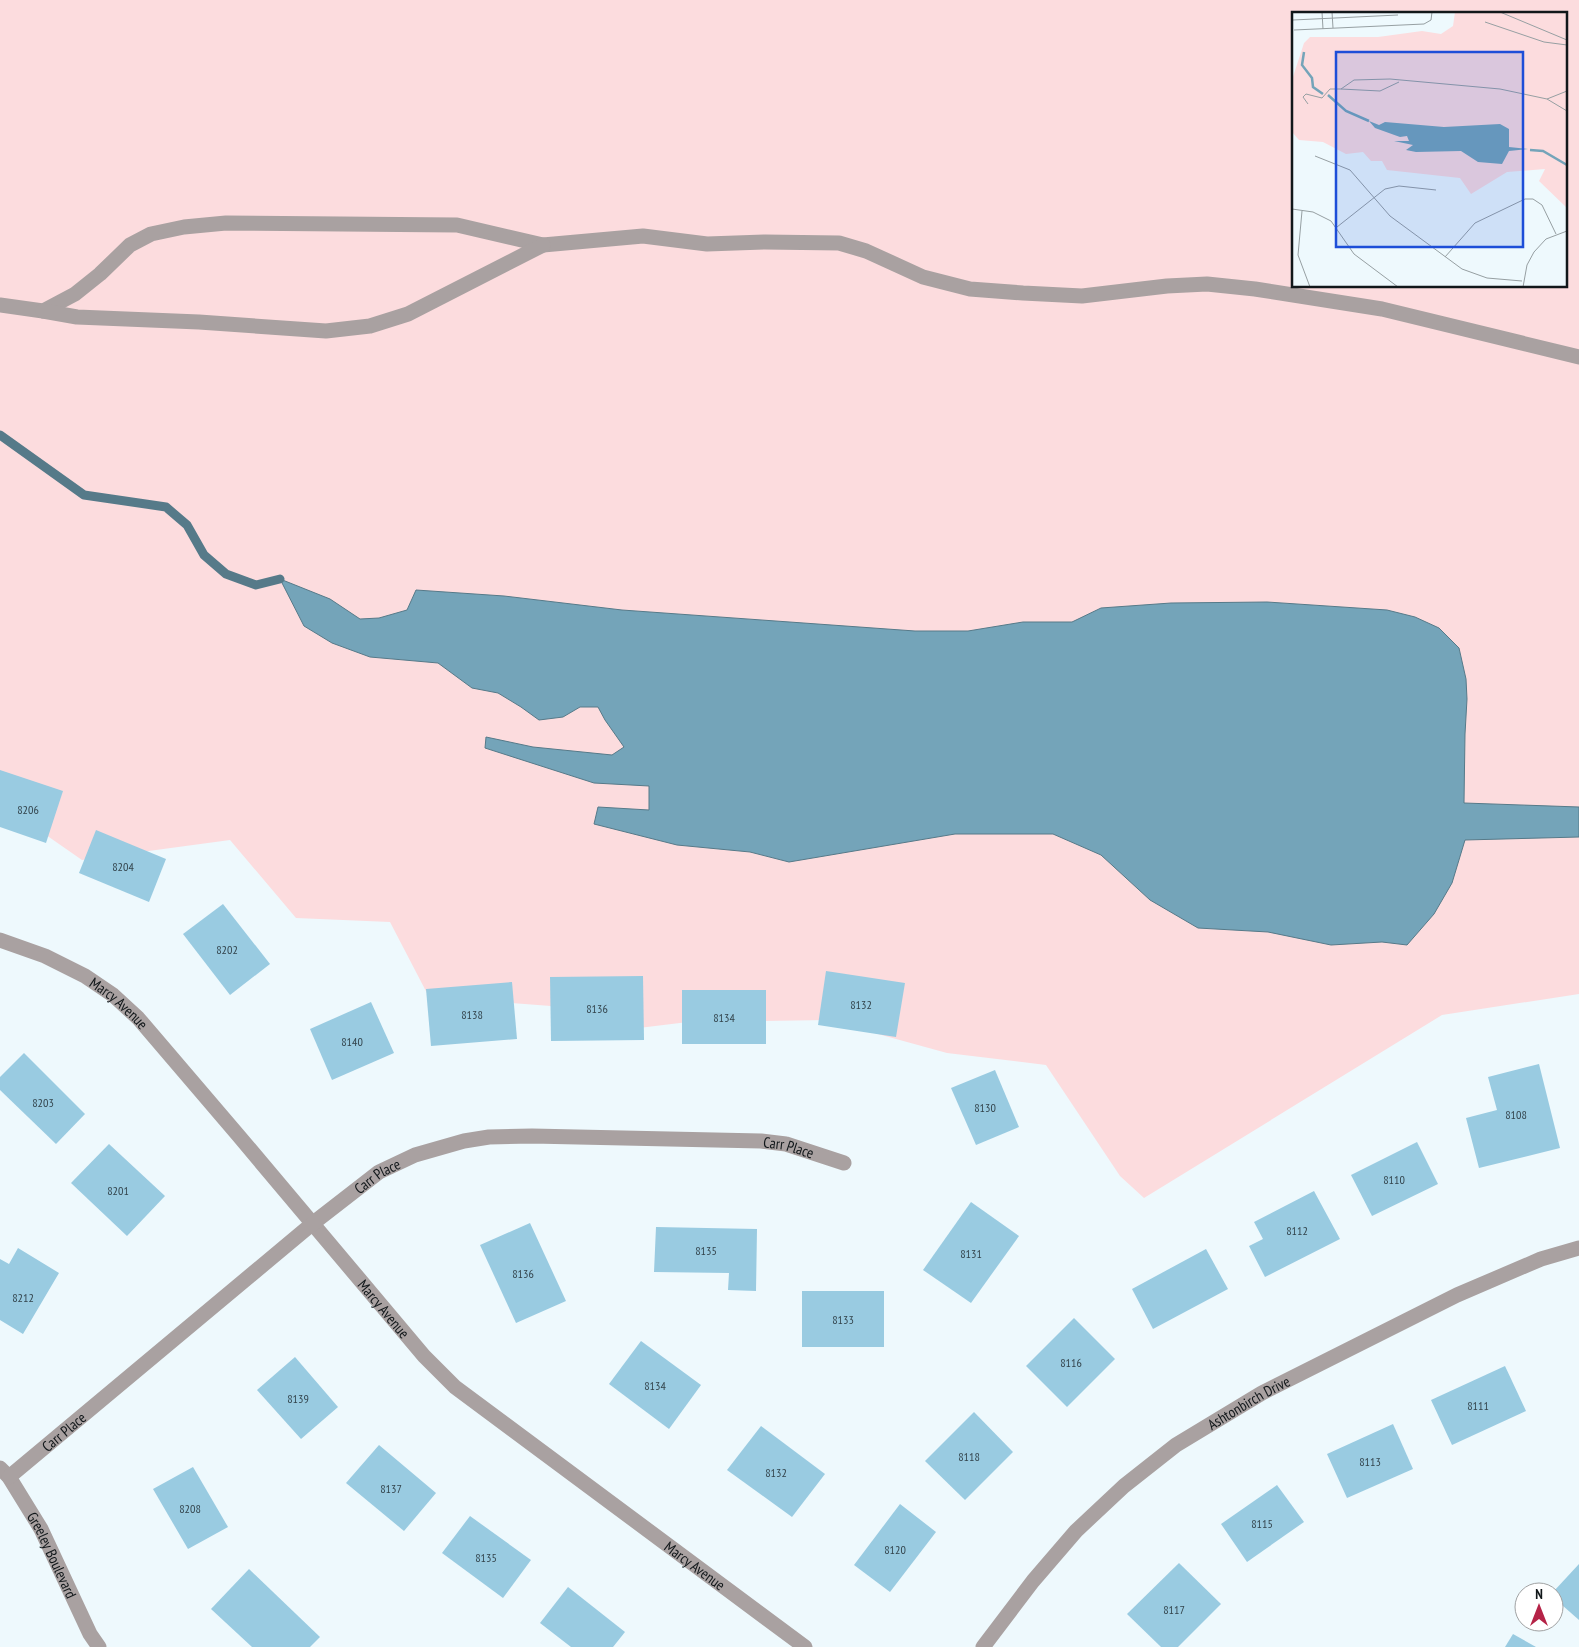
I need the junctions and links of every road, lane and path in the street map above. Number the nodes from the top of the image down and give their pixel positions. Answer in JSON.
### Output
{"nodes":[{"id":1,"x":543,"y":245,"type":"junction"},
{"id":2,"x":0,"y":305,"type":"edge"},
{"id":3,"x":43,"y":311,"type":"junction"},
{"id":4,"x":1579,"y":357,"type":"edge"},
{"id":5,"x":0,"y":940,"type":"edge"},
{"id":6,"x":844,"y":1163,"type":"dead end"},
{"id":7,"x":312,"y":1224,"type":"junction"},
{"id":8,"x":1579,"y":1248,"type":"edge"},
{"id":9,"x":4,"y":1473,"type":"edge"},
{"id":10,"x":99,"y":1647,"type":"edge"},
{"id":11,"x":805,"y":1647,"type":"edge"},
{"id":12,"x":983,"y":1647,"type":"edge"}],
"edges":[{"from":1,"to":3,"type":"street"},
{"from":1,"to":3,"type":"street"},
{"from":1,"to":4,"type":"street"},
{"from":2,"to":3,"type":"street"},
{"from":5,"to":7,"type":"street","name":"Marcy Avenue"},
{"from":6,"to":7,"type":"street","name":"Carr Place"},
{"from":7,"to":9,"type":"street","name":"Carr Place"},
{"from":7,"to":11,"type":"street","name":"Marcy Avenue"},
{"from":8,"to":12,"type":"street","name":"Ashtonbirch Drive"},
{"from":9,"to":10,"type":"street","name":"Greeley Boulevard"}]}
